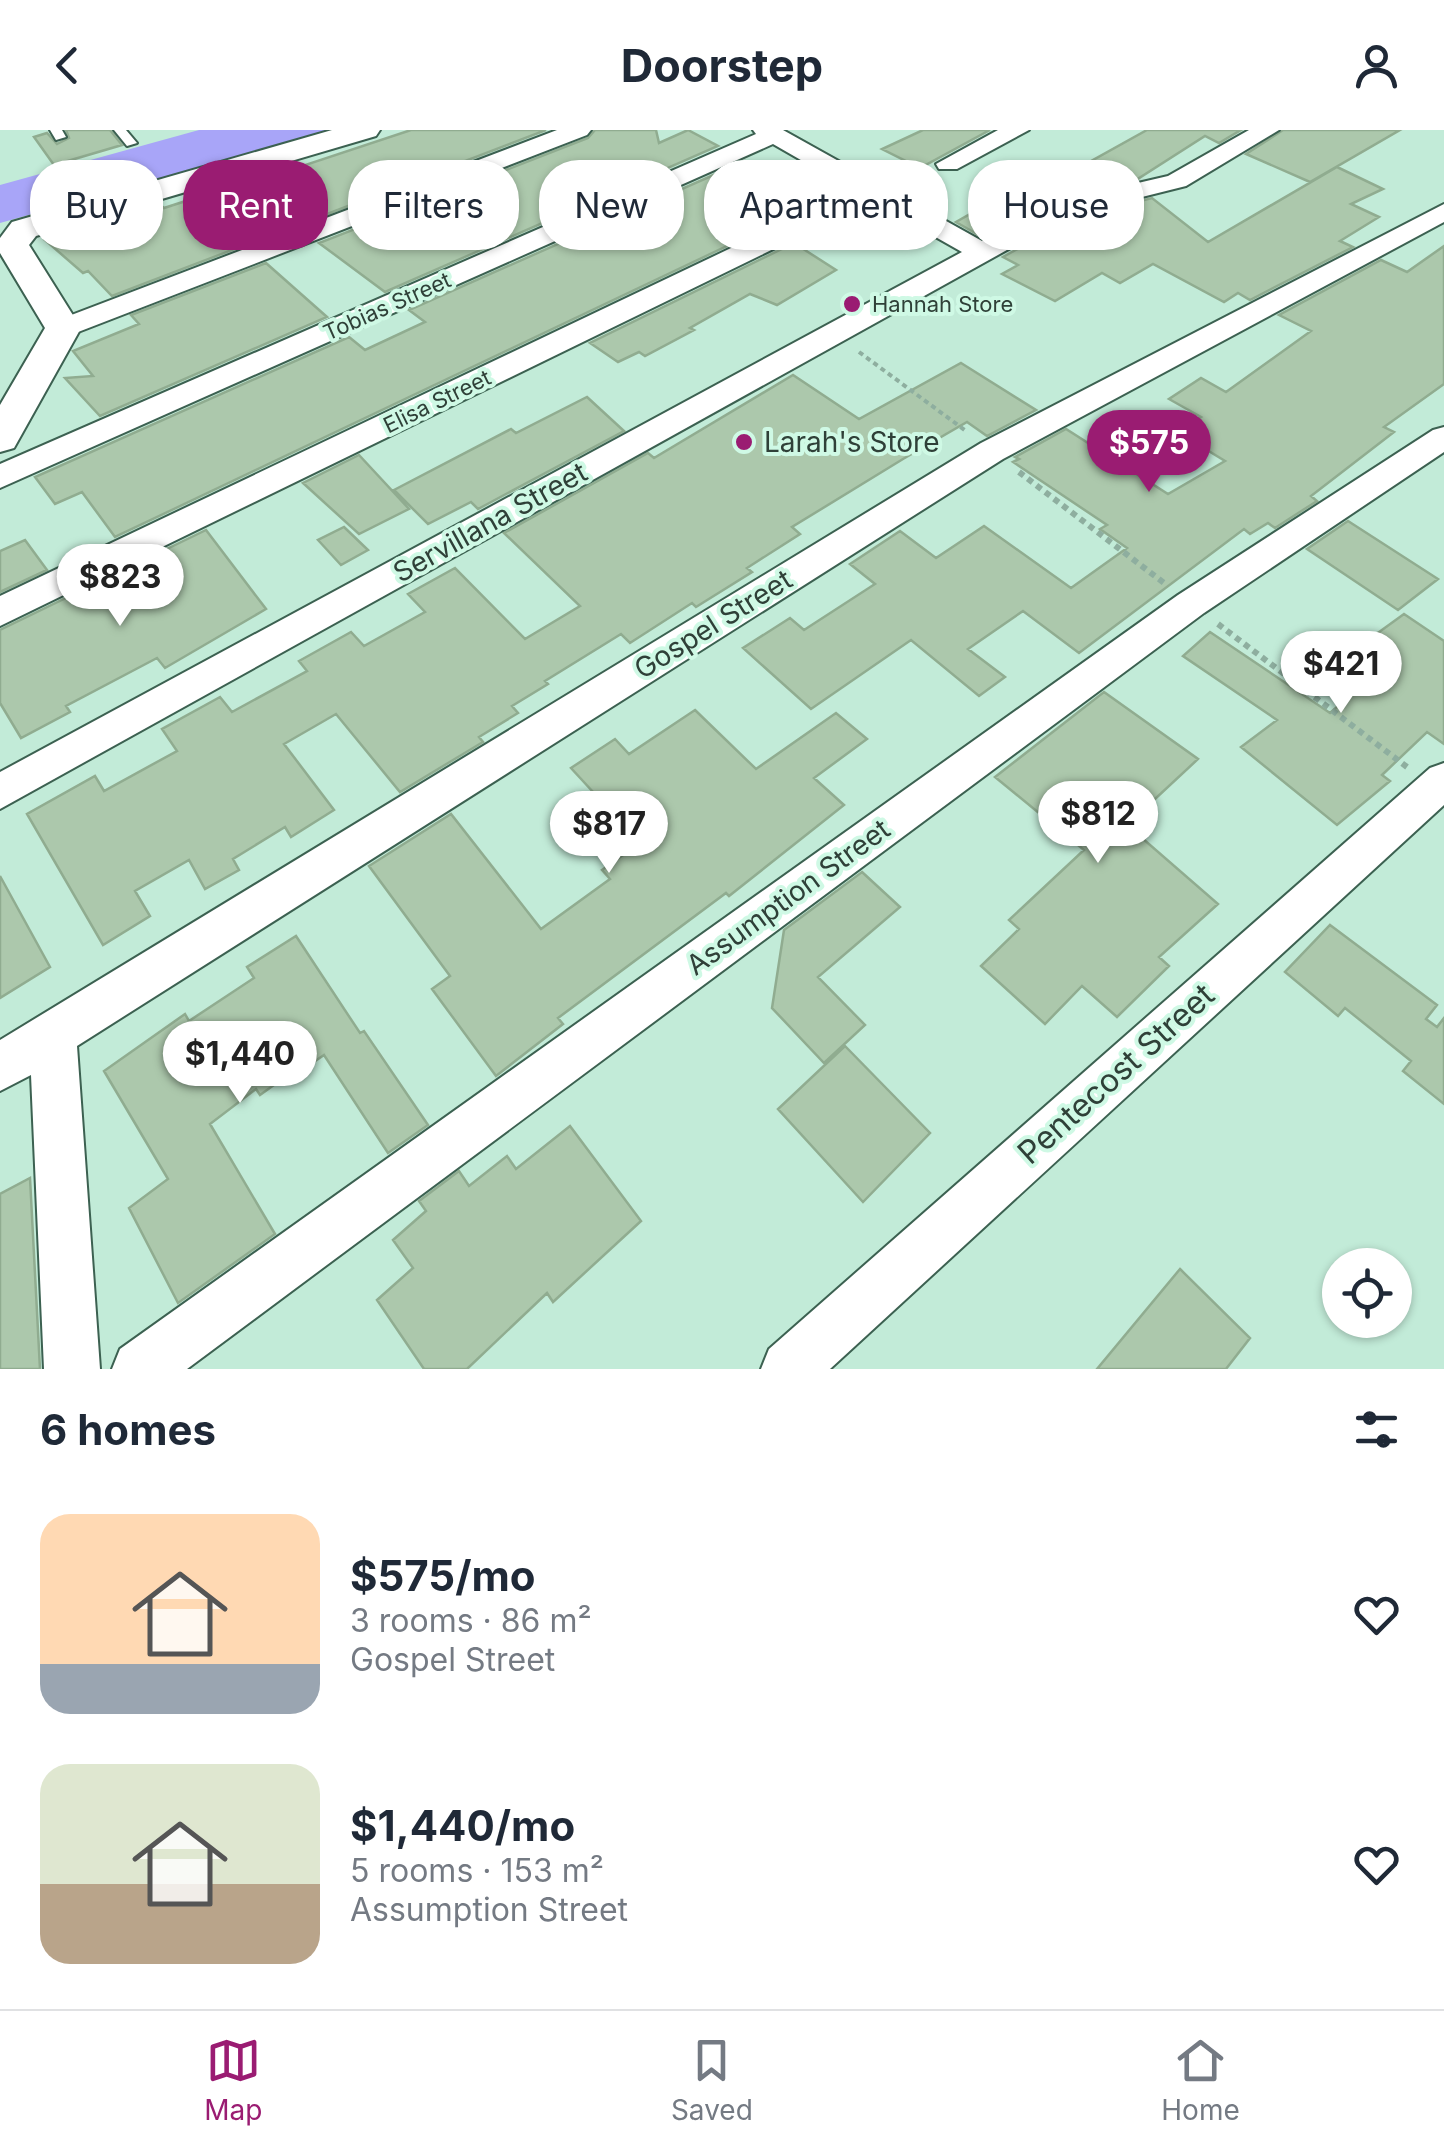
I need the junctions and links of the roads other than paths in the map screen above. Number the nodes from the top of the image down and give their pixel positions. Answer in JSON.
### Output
{"nodes":[{"id":1,"x":120,"y":130,"type":"edge"},
{"id":2,"x":365,"y":130,"type":"edge"},
{"id":3,"x":579,"y":130,"type":"edge"},
{"id":4,"x":1018,"y":130,"type":"edge"},
{"id":5,"x":1265,"y":130,"type":"edge"},
{"id":6,"x":769,"y":132,"type":"edge"},
{"id":7,"x":131,"y":144,"type":"dead end"},
{"id":8,"x":820,"y":160,"type":"edge"},
{"id":9,"x":948,"y":164,"type":"dead end"},
{"id":10,"x":1444,"y":212,"type":"edge"},
{"id":11,"x":948,"y":233,"type":"edge"},
{"id":12,"x":750,"y":250,"type":"edge"},
{"id":13,"x":981,"y":252,"type":"junction"},
{"id":14,"x":63,"y":328,"type":"junction"},
{"id":15,"x":1444,"y":436,"type":"edge"},
{"id":16,"x":0,"y":439,"type":"edge"},
{"id":17,"x":0,"y":476,"type":"edge"},
{"id":18,"x":0,"y":612,"type":"edge"},
{"id":19,"x":1439,"y":784,"type":"edge"},
{"id":20,"x":0,"y":792,"type":"edge"},
{"id":21,"x":53,"y":1034,"type":"junction"},
{"id":22,"x":0,"y":1067,"type":"edge"},
{"id":23,"x":72,"y":1369,"type":"edge"},
{"id":24,"x":140,"y":1369,"type":"edge"},
{"id":25,"x":789,"y":1369,"type":"edge"}],
"edges":[{"from":1,"to":7,"type":"lane"},
{"from":2,"to":14,"type":"street"},
{"from":3,"to":14,"type":"street"},
{"from":4,"to":9,"type":"street"},
{"from":5,"to":13,"type":"street","name":"Servillana Street"},
{"from":6,"to":8,"type":"street"},
{"from":6,"to":17,"type":"street","name":"Tobias Street"},
{"from":10,"to":21,"type":"street","name":"Gospel Street"},
{"from":11,"to":13,"type":"street"},
{"from":12,"to":18,"type":"street","name":"Elisa Street"},
{"from":13,"to":20,"type":"street","name":"Servillana Street"},
{"from":14,"to":16,"type":"street"},
{"from":15,"to":24,"type":"street","name":"Assumption Street"},
{"from":19,"to":25,"type":"street","name":"Pentecost Street"},
{"from":21,"to":22,"type":"street","name":"Gospel Street"},
{"from":21,"to":23,"type":"street"}]}
